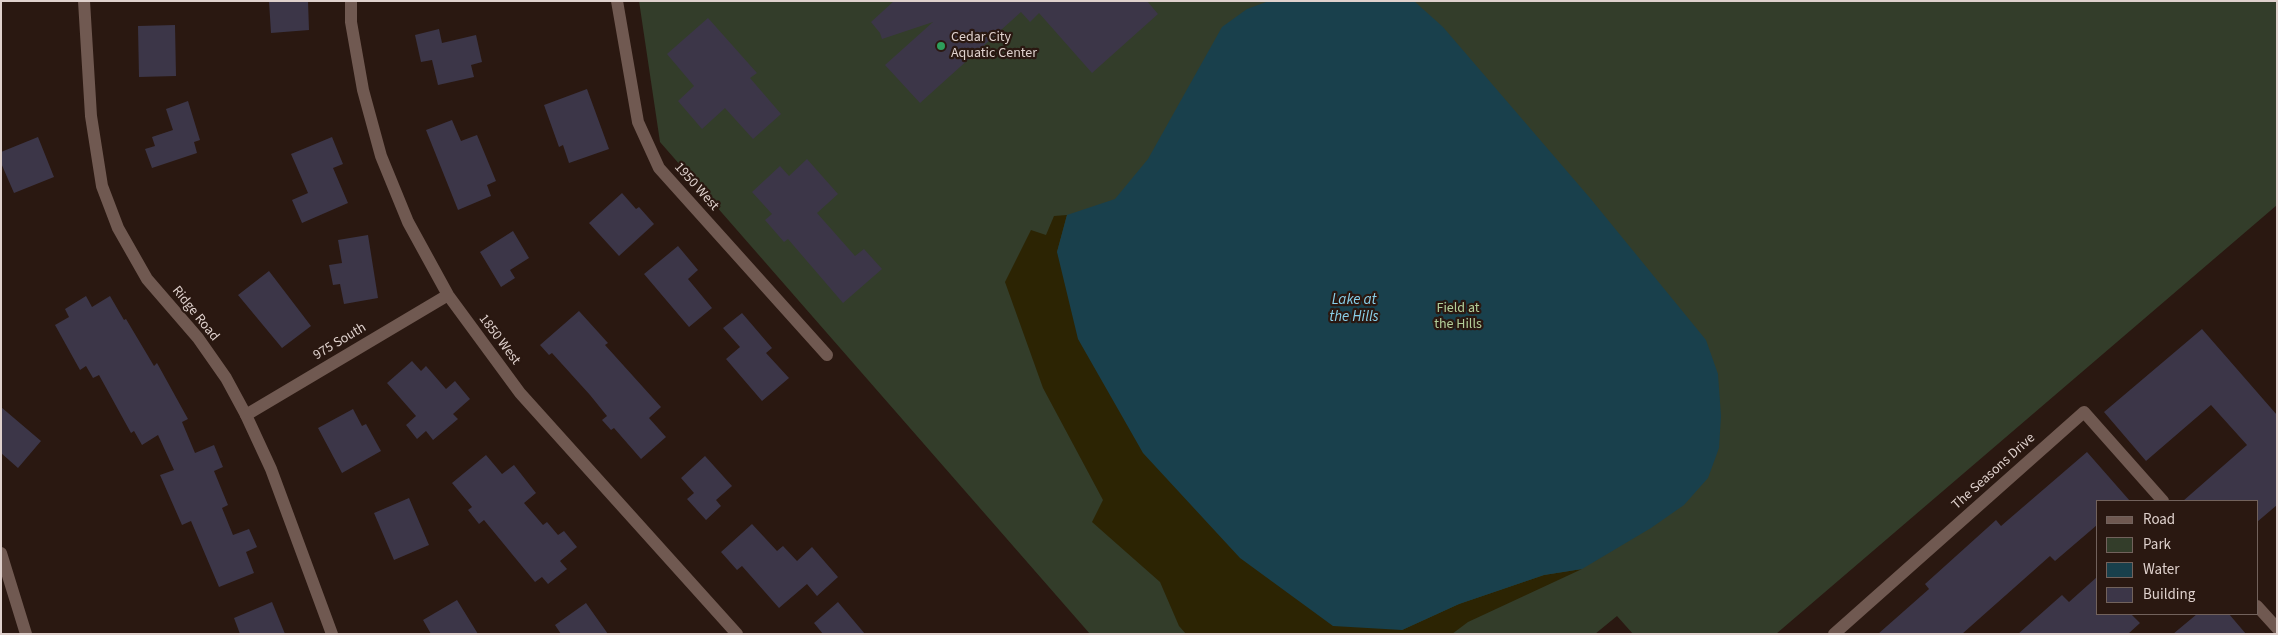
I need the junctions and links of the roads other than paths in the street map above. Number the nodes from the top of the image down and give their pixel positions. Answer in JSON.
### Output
{"nodes":[{"id":1,"x":84,"y":1,"type":"edge"},
{"id":2,"x":351,"y":1,"type":"edge"},
{"id":3,"x":617,"y":1,"type":"edge"},
{"id":4,"x":448,"y":295,"type":"junction"},
{"id":5,"x":827,"y":355,"type":"dead end"},
{"id":6,"x":246,"y":415,"type":"junction"},
{"id":7,"x":2162,"y":500,"type":"edge"},
{"id":8,"x":1,"y":553,"type":"edge"},
{"id":9,"x":2258,"y":607,"type":"edge"},
{"id":10,"x":2277,"y":628,"type":"edge"},
{"id":11,"x":26,"y":634,"type":"edge"},
{"id":12,"x":332,"y":634,"type":"edge"},
{"id":13,"x":736,"y":634,"type":"edge"},
{"id":14,"x":1834,"y":634,"type":"edge"}],
"edges":[{"from":1,"to":6,"type":"street","name":"Ridge Road"},
{"from":2,"to":4,"type":"street","name":"1850 West"},
{"from":3,"to":5,"type":"street","name":"1950 West"},
{"from":4,"to":6,"type":"street","name":"975 South"},
{"from":4,"to":13,"type":"street","name":"1850 West"},
{"from":6,"to":12,"type":"street","name":"Ridge Road"},
{"from":7,"to":14,"type":"street","name":"The Seasons Drive"},
{"from":8,"to":11,"type":"street"},
{"from":9,"to":10,"type":"street"}]}
